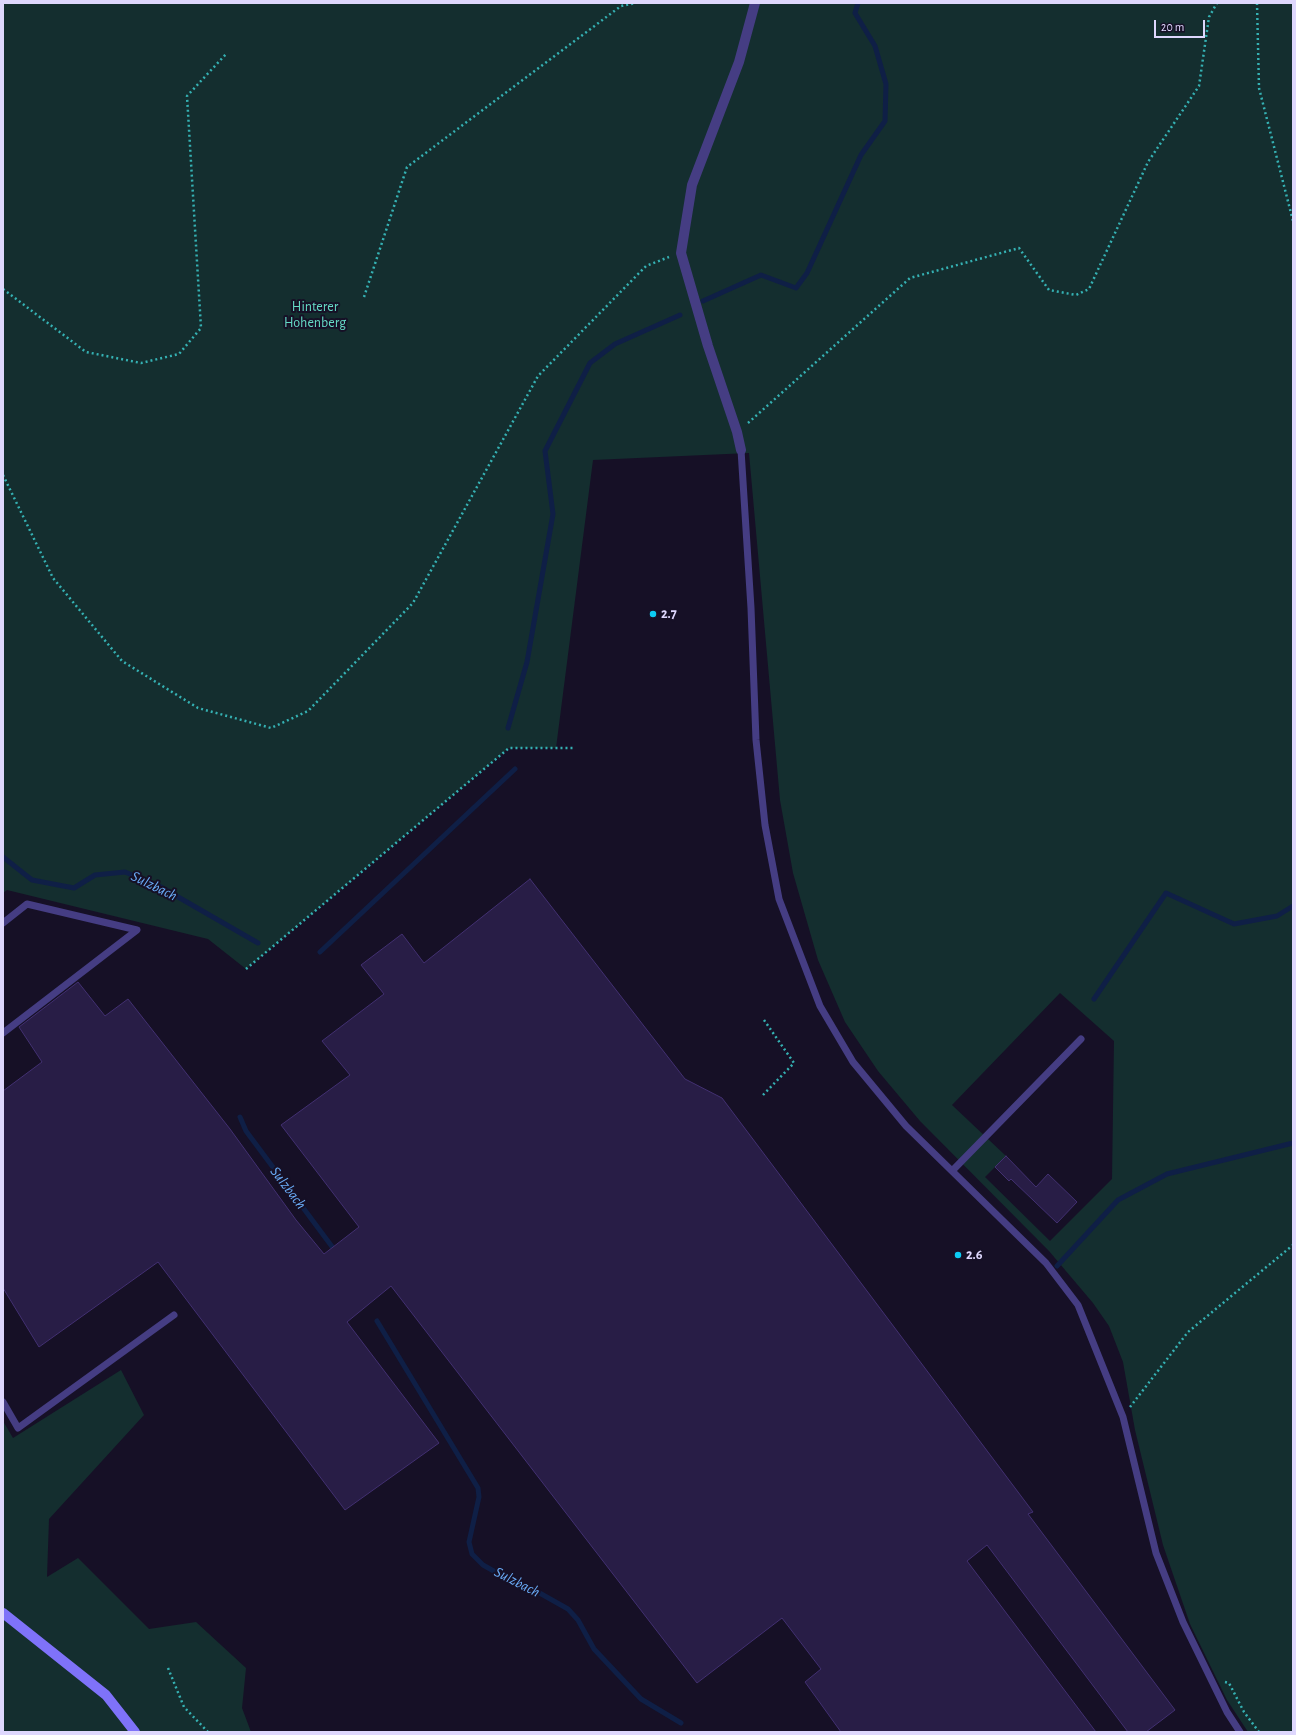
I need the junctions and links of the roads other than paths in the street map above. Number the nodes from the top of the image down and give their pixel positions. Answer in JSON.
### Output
{"nodes":[{"id":1,"x":755,"y":3,"type":"edge"},
{"id":2,"x":741,"y":450,"type":"joint"},
{"id":3,"x":3,"y":923,"type":"edge"},
{"id":4,"x":3,"y":1033,"type":"edge"},
{"id":5,"x":1081,"y":1039,"type":"dead end"},
{"id":6,"x":952,"y":1171,"type":"junction"},
{"id":7,"x":174,"y":1315,"type":"dead end"},
{"id":8,"x":3,"y":1402,"type":"edge"},
{"id":9,"x":3,"y":1613,"type":"edge"},
{"id":10,"x":135,"y":1732,"type":"edge"},
{"id":11,"x":1240,"y":1732,"type":"edge"}],
"edges":[{"from":1,"to":2,"type":"street"},
{"from":2,"to":6,"type":"lane"},
{"from":3,"to":4,"type":"lane"},
{"from":5,"to":6,"type":"lane"},
{"from":6,"to":11,"type":"lane"},
{"from":7,"to":8,"type":"lane"},
{"from":9,"to":10,"type":"street"}]}
